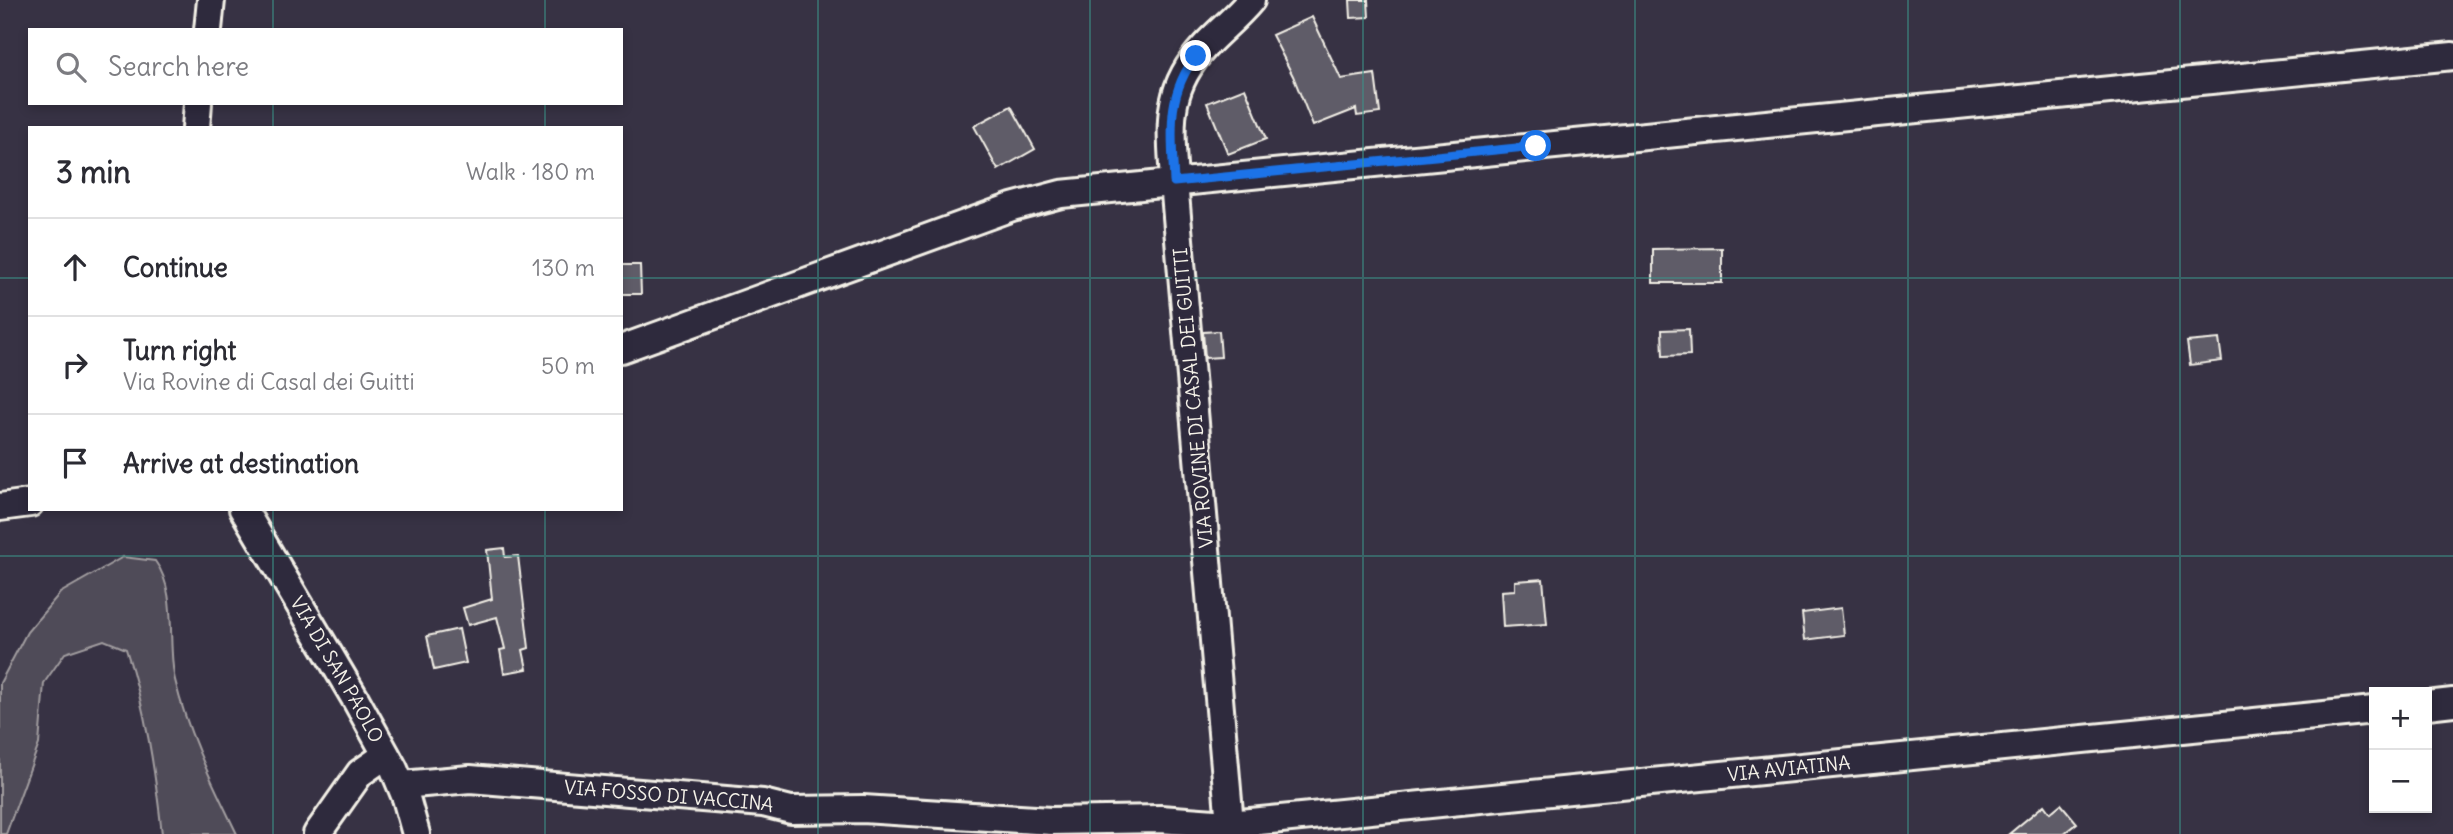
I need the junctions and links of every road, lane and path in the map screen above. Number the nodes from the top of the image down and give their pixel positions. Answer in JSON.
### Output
{"nodes":[{"id":1,"x":211,"y":0,"type":"edge"},
{"id":2,"x":1251,"y":0,"type":"edge"},
{"id":3,"x":208,"y":28,"type":"edge"},
{"id":4,"x":2453,"y":56,"type":"edge"},
{"id":5,"x":198,"y":105,"type":"edge"},
{"id":6,"x":196,"y":126,"type":"edge"},
{"id":7,"x":1174,"y":182,"type":"junction"},
{"id":8,"x":623,"y":348,"type":"edge"},
{"id":9,"x":28,"y":503,"type":"edge"},
{"id":10,"x":0,"y":507,"type":"edge"},
{"id":11,"x":244,"y":511,"type":"edge"},
{"id":12,"x":2453,"y":702,"type":"edge"},
{"id":13,"x":2432,"y":704,"type":"edge"},
{"id":14,"x":2369,"y":711,"type":"edge"},
{"id":15,"x":386,"y":755,"type":"junction"},
{"id":16,"x":402,"y":786,"type":"junction"},
{"id":17,"x":1219,"y":829,"type":"edge"},
{"id":18,"x":317,"y":834,"type":"edge"},
{"id":19,"x":416,"y":834,"type":"edge"}],
"edges":[{"from":1,"to":3,"type":"street"},
{"from":2,"to":7,"type":"street","name":"VIA ROVINE DI CASAL DEI GUITTI"},
{"from":4,"to":7,"type":"street"},
{"from":5,"to":6,"type":"street"},
{"from":7,"to":8,"type":"street"},
{"from":7,"to":17,"type":"street","name":"VIA ROVINE DI CASAL DEI GUITTI"},
{"from":9,"to":10,"type":"street"},
{"from":11,"to":15,"type":"street","name":"VIA DI SAN PAOLO"},
{"from":12,"to":13,"type":"street"},
{"from":14,"to":17,"type":"street","name":"VIA AVIATINA"},
{"from":15,"to":16,"type":"street","name":"VIA DI SAN PAOLO"},
{"from":15,"to":18,"type":"street"},
{"from":16,"to":17,"type":"street","name":"VIA FOSSO DI VACCINA"},
{"from":16,"to":19,"type":"street","name":"VIA DI SAN PAOLO"}]}
